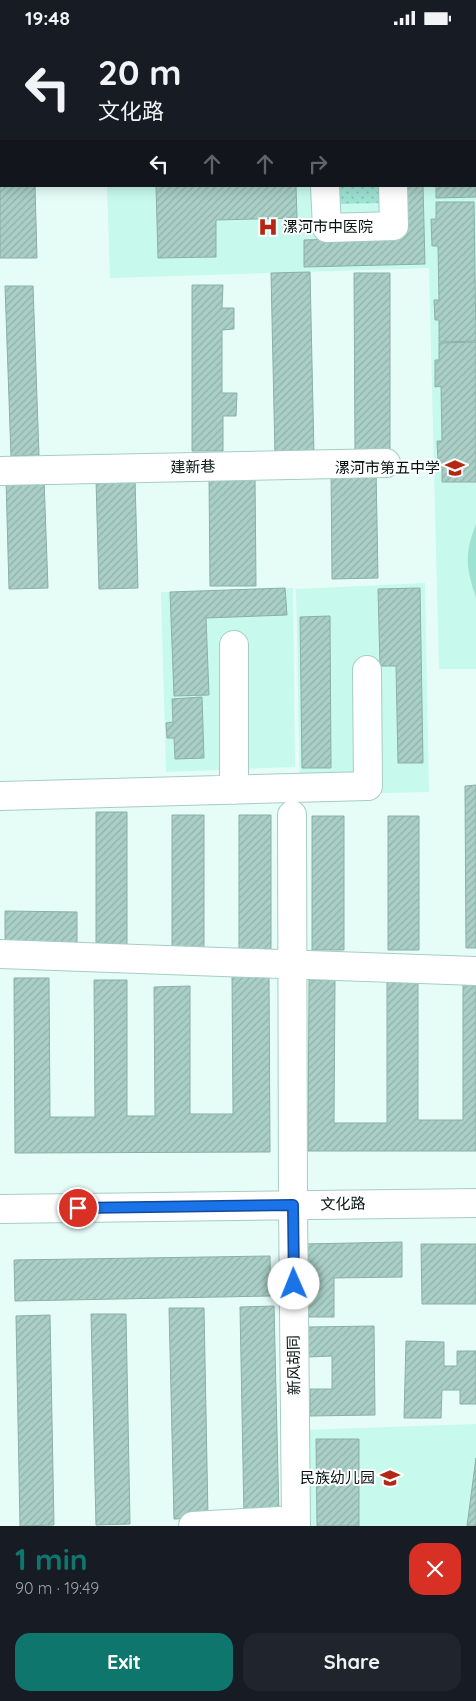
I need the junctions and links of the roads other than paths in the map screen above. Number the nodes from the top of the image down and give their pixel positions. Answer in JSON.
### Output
{"nodes":[{"id":1,"x":325,"y":187,"type":"edge"},
{"id":2,"x":393,"y":187,"type":"edge"},
{"id":3,"x":386,"y":463,"type":"dead end"},
{"id":4,"x":0,"y":471,"type":"edge"},
{"id":5,"x":234,"y":645,"type":"dead end"},
{"id":6,"x":367,"y":670,"type":"dead end"},
{"id":7,"x":234,"y":790,"type":"junction"},
{"id":8,"x":0,"y":796,"type":"edge"},
{"id":9,"x":292,"y":815,"type":"dead end"},
{"id":10,"x":0,"y":954,"type":"edge"},
{"id":11,"x":293,"y":965,"type":"junction"},
{"id":12,"x":476,"y":971,"type":"edge"},
{"id":13,"x":476,"y":1203,"type":"edge"},
{"id":14,"x":293,"y":1205,"type":"junction"},
{"id":15,"x":0,"y":1209,"type":"edge"},
{"id":16,"x":296,"y":1523,"type":"edge"},
{"id":17,"x":193,"y":1526,"type":"edge"}],
"edges":[{"from":1,"to":2,"type":"street"},
{"from":3,"to":4,"type":"street","name":"建新巷"},
{"from":5,"to":7,"type":"street"},
{"from":6,"to":7,"type":"street"},
{"from":7,"to":8,"type":"street"},
{"from":9,"to":11,"type":"street","name":"新风胡同"},
{"from":10,"to":11,"type":"street"},
{"from":11,"to":12,"type":"street"},
{"from":11,"to":14,"type":"street","name":"新风胡同"},
{"from":13,"to":14,"type":"street","name":"文化路"},
{"from":14,"to":15,"type":"street","name":"文化路"},
{"from":14,"to":16,"type":"street","name":"新风胡同"},
{"from":16,"to":17,"type":"street"}]}
